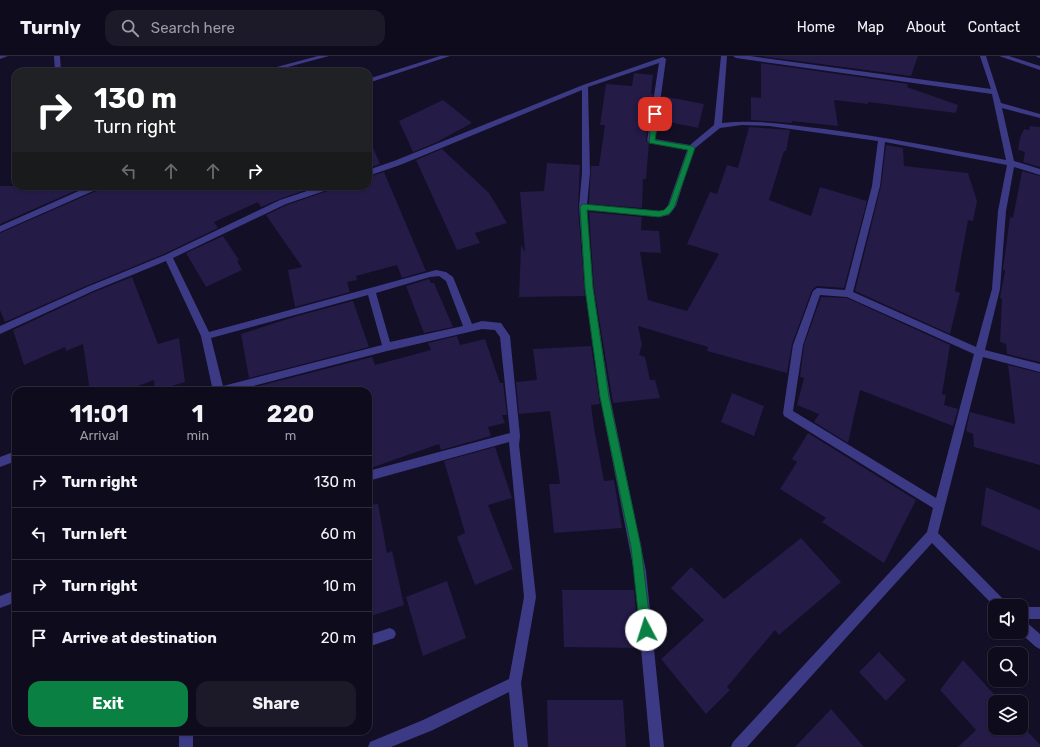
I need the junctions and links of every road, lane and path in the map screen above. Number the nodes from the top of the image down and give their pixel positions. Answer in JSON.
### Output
{"nodes":[{"id":1,"x":5,"y":56,"type":"edge"},
{"id":2,"x":57,"y":56,"type":"edge"},
{"id":3,"x":326,"y":56,"type":"edge"},
{"id":4,"x":447,"y":56,"type":"edge"},
{"id":5,"x":724,"y":56,"type":"edge"},
{"id":6,"x":736,"y":56,"type":"edge"},
{"id":7,"x":983,"y":56,"type":"edge"},
{"id":8,"x":1002,"y":56,"type":"edge"},
{"id":9,"x":0,"y":57,"type":"edge"},
{"id":10,"x":664,"y":58,"type":"edge"},
{"id":11,"x":58,"y":68,"type":"edge"},
{"id":12,"x":277,"y":68,"type":"edge"},
{"id":13,"x":1040,"y":68,"type":"edge"},
{"id":14,"x":372,"y":80,"type":"edge"},
{"id":15,"x":585,"y":86,"type":"junction"},
{"id":16,"x":995,"y":92,"type":"junction"},
{"id":17,"x":997,"y":104,"type":"junction"},
{"id":18,"x":1040,"y":116,"type":"edge"},
{"id":19,"x":718,"y":126,"type":"junction"},
{"id":20,"x":882,"y":139,"type":"junction"},
{"id":21,"x":692,"y":148,"type":"junction"},
{"id":22,"x":1011,"y":163,"type":"junction"},
{"id":23,"x":372,"y":172,"type":"edge"},
{"id":24,"x":1040,"y":172,"type":"edge"},
{"id":25,"x":89,"y":190,"type":"edge"},
{"id":26,"x":318,"y":190,"type":"edge"},
{"id":27,"x":583,"y":207,"type":"junction"},
{"id":28,"x":0,"y":229,"type":"edge"},
{"id":29,"x":168,"y":257,"type":"junction"},
{"id":30,"x":371,"y":291,"type":"junction"},
{"id":31,"x":848,"y":294,"type":"junction"},
{"id":32,"x":469,"y":328,"type":"junction"},
{"id":33,"x":0,"y":330,"type":"edge"},
{"id":34,"x":206,"y":336,"type":"junction"},
{"id":35,"x":387,"y":347,"type":"junction"},
{"id":36,"x":980,"y":352,"type":"junction"},
{"id":37,"x":1040,"y":368,"type":"edge"},
{"id":38,"x":218,"y":387,"type":"edge"},
{"id":39,"x":234,"y":387,"type":"edge"},
{"id":40,"x":515,"y":436,"type":"junction"},
{"id":41,"x":12,"y":458,"type":"edge"},
{"id":42,"x":0,"y":462,"type":"edge"},
{"id":43,"x":372,"y":475,"type":"edge"},
{"id":44,"x":940,"y":506,"type":"junction"},
{"id":45,"x":932,"y":536,"type":"junction"},
{"id":46,"x":12,"y":598,"type":"edge"},
{"id":47,"x":995,"y":599,"type":"edge"},
{"id":48,"x":0,"y":602,"type":"edge"},
{"id":49,"x":1028,"y":612,"type":"edge"},
{"id":50,"x":1040,"y":613,"type":"edge"},
{"id":51,"x":1028,"y":632,"type":"edge"},
{"id":52,"x":390,"y":634,"type":"dead end"},
{"id":53,"x":372,"y":641,"type":"edge"},
{"id":54,"x":1040,"y":643,"type":"edge"},
{"id":55,"x":515,"y":683,"type":"junction"},
{"id":56,"x":186,"y":735,"type":"edge"},
{"id":57,"x":744,"y":745,"type":"edge"},
{"id":58,"x":186,"y":747,"type":"edge"},
{"id":59,"x":375,"y":747,"type":"edge"},
{"id":60,"x":522,"y":747,"type":"edge"},
{"id":61,"x":657,"y":747,"type":"edge"}],
"edges":[{"from":1,"to":9,"type":"street"},
{"from":2,"to":11,"type":"street"},
{"from":3,"to":12,"type":"street"},
{"from":4,"to":14,"type":"street"},
{"from":5,"to":19,"type":"street"},
{"from":6,"to":16,"type":"street"},
{"from":7,"to":16,"type":"street"},
{"from":8,"to":13,"type":"street"},
{"from":10,"to":15,"type":"street"},
{"from":10,"to":21,"type":"street"},
{"from":15,"to":23,"type":"street"},
{"from":15,"to":27,"type":"street"},
{"from":16,"to":17,"type":"street"},
{"from":17,"to":18,"type":"street"},
{"from":17,"to":22,"type":"street"},
{"from":19,"to":20,"type":"street"},
{"from":19,"to":21,"type":"street"},
{"from":20,"to":22,"type":"street"},
{"from":20,"to":31,"type":"street"},
{"from":21,"to":27,"type":"street"},
{"from":22,"to":24,"type":"street"},
{"from":22,"to":36,"type":"street"},
{"from":25,"to":28,"type":"street"},
{"from":26,"to":29,"type":"street"},
{"from":27,"to":61,"type":"street"},
{"from":29,"to":33,"type":"street"},
{"from":29,"to":34,"type":"street"},
{"from":30,"to":32,"type":"street"},
{"from":30,"to":34,"type":"street"},
{"from":30,"to":35,"type":"street"},
{"from":31,"to":36,"type":"street"},
{"from":31,"to":44,"type":"street"},
{"from":32,"to":35,"type":"street"},
{"from":32,"to":40,"type":"street"},
{"from":34,"to":38,"type":"street"},
{"from":35,"to":39,"type":"street"},
{"from":36,"to":37,"type":"street"},
{"from":36,"to":44,"type":"street"},
{"from":40,"to":43,"type":"street"},
{"from":40,"to":55,"type":"street"},
{"from":41,"to":42,"type":"street"},
{"from":44,"to":45,"type":"street"},
{"from":45,"to":47,"type":"street"},
{"from":45,"to":57,"type":"street"},
{"from":46,"to":48,"type":"street"},
{"from":49,"to":50,"type":"street"},
{"from":51,"to":54,"type":"street"},
{"from":52,"to":53,"type":"street"},
{"from":55,"to":59,"type":"street"},
{"from":55,"to":60,"type":"street"},
{"from":56,"to":58,"type":"street"}]}
